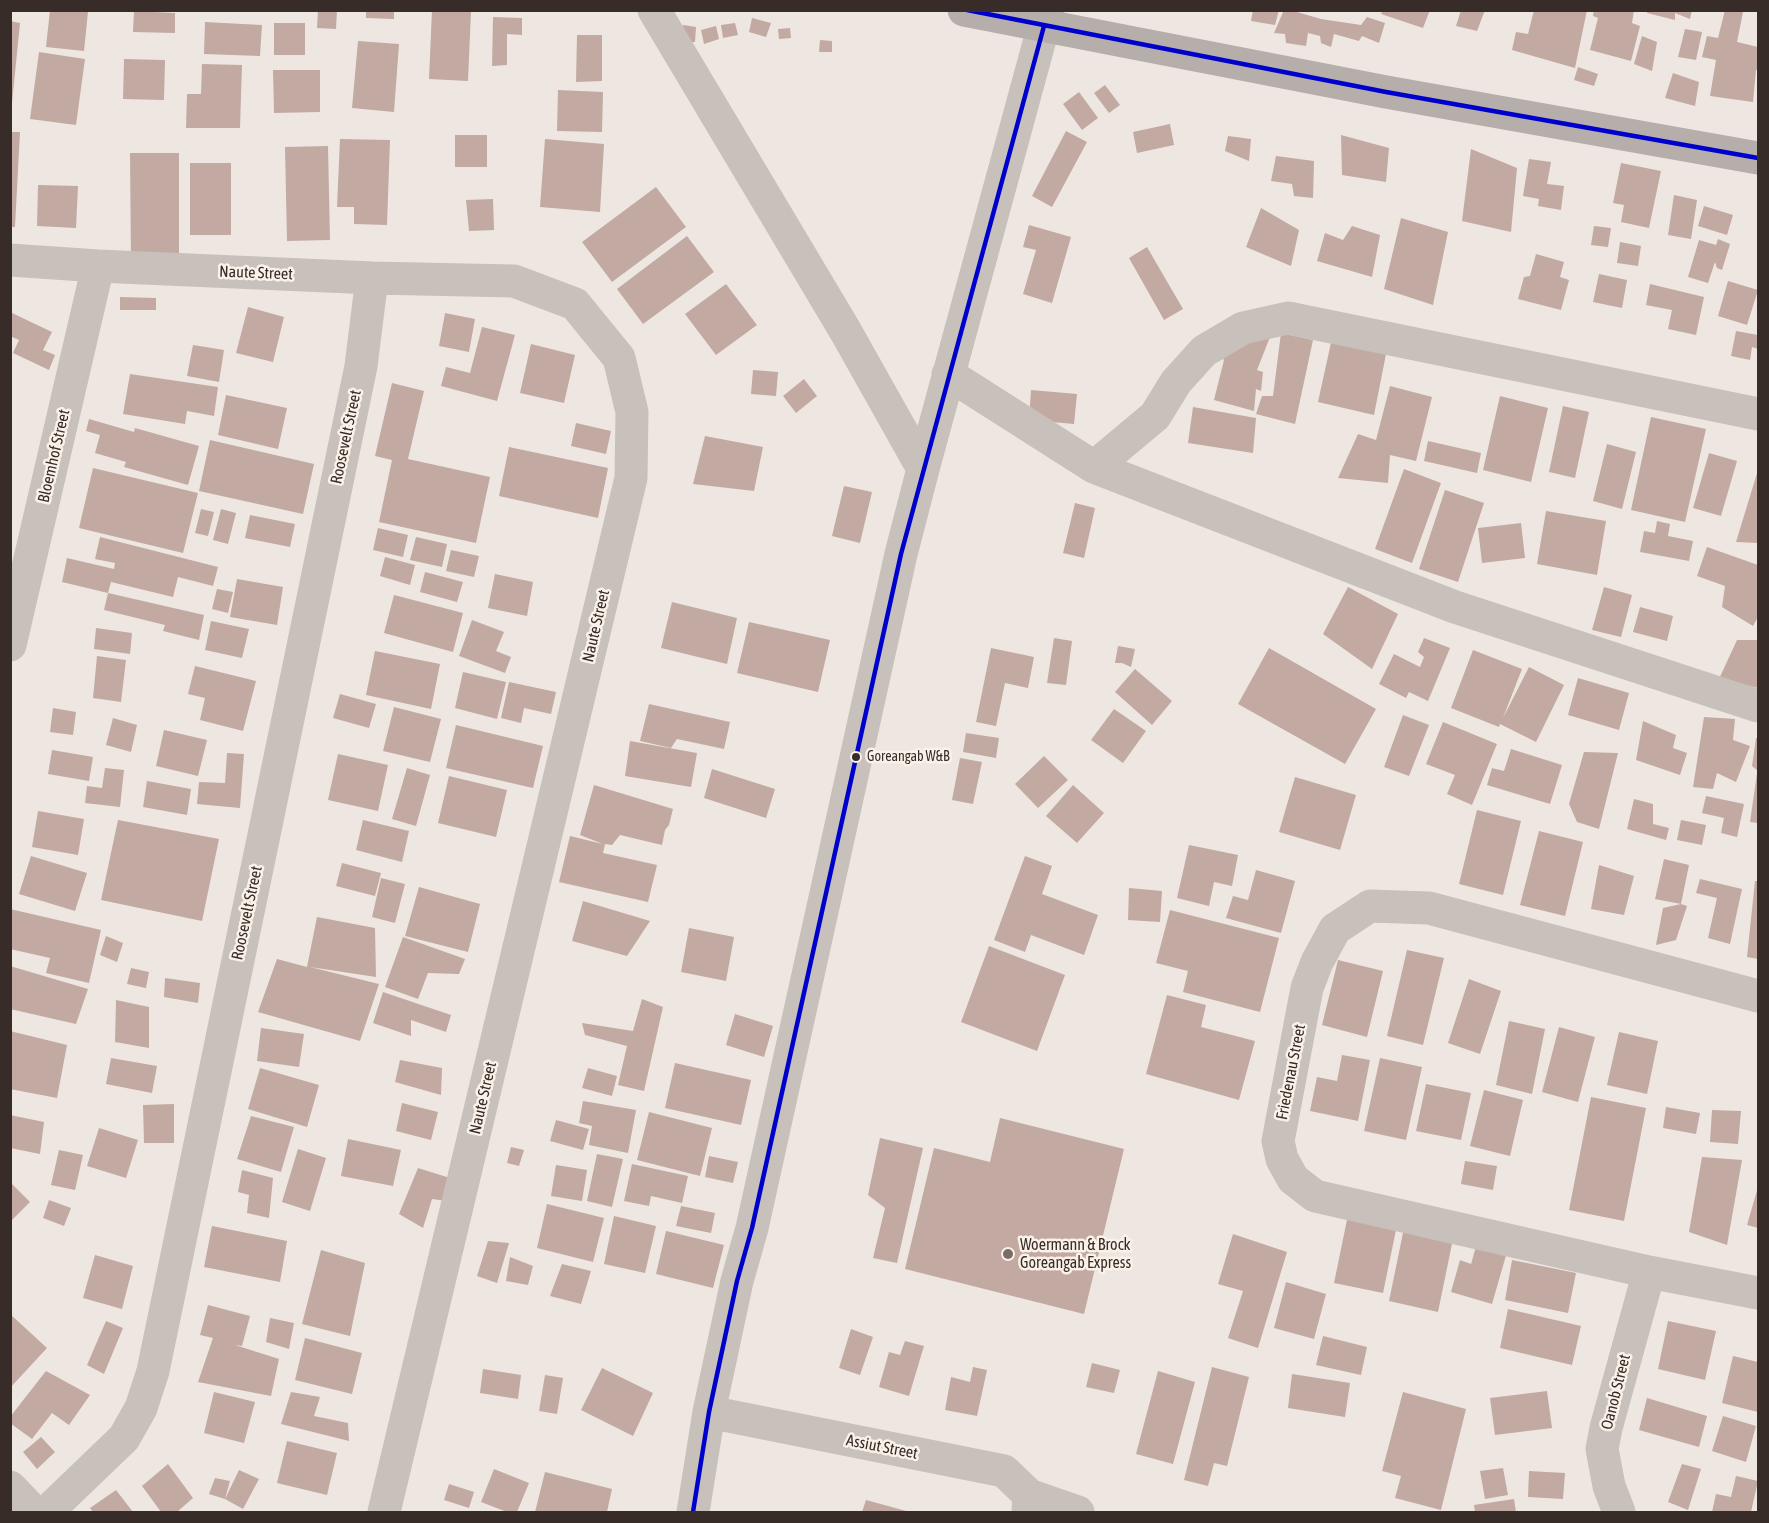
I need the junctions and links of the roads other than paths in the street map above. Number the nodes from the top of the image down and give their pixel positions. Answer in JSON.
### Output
{"nodes":[{"id":1,"x":654,"y":10,"type":"edge"},
{"id":2,"x":964,"y":10,"type":"edge"},
{"id":3,"x":1046,"y":19,"type":"edge"},
{"id":4,"x":1758,"y":158,"type":"edge"},
{"id":5,"x":10,"y":260,"type":"edge"},
{"id":6,"x":98,"y":266,"type":"junction"},
{"id":7,"x":372,"y":278,"type":"junction"},
{"id":8,"x":948,"y":374,"type":"junction"},
{"id":9,"x":1758,"y":414,"type":"edge"},
{"id":10,"x":1094,"y":467,"type":"junction"},
{"id":11,"x":923,"y":468,"type":"junction"},
{"id":12,"x":22,"y":544,"type":"edge"},
{"id":13,"x":10,"y":645,"type":"edge"},
{"id":14,"x":1758,"y":706,"type":"edge"},
{"id":15,"x":1758,"y":996,"type":"edge"},
{"id":16,"x":1649,"y":1272,"type":"junction"},
{"id":17,"x":1758,"y":1293,"type":"edge"},
{"id":18,"x":709,"y":1412,"type":"junction"},
{"id":19,"x":10,"y":1487,"type":"edge"},
{"id":20,"x":1028,"y":1504,"type":"edge"},
{"id":21,"x":34,"y":1512,"type":"edge"},
{"id":22,"x":47,"y":1512,"type":"edge"},
{"id":23,"x":384,"y":1512,"type":"edge"},
{"id":24,"x":693,"y":1512,"type":"edge"},
{"id":25,"x":1078,"y":1512,"type":"edge"},
{"id":26,"x":1619,"y":1512,"type":"edge"}],
"edges":[{"from":1,"to":11,"type":"street"},
{"from":2,"to":3,"type":"main road"},
{"from":3,"to":4,"type":"main road"},
{"from":3,"to":8,"type":"street"},
{"from":5,"to":6,"type":"street","name":"Naute Street"},
{"from":6,"to":7,"type":"street","name":"Naute Street"},
{"from":6,"to":12,"type":"street","name":"Bloemhof Street"},
{"from":7,"to":22,"type":"street","name":"Roosevelt Street"},
{"from":7,"to":23,"type":"street","name":"Naute Street"},
{"from":8,"to":10,"type":"street"},
{"from":8,"to":11,"type":"street"},
{"from":9,"to":10,"type":"street"},
{"from":10,"to":14,"type":"street"},
{"from":11,"to":18,"type":"street"},
{"from":12,"to":13,"type":"street","name":"Bloemhof Street"},
{"from":15,"to":16,"type":"street","name":"Friedenau Street"},
{"from":16,"to":17,"type":"street","name":"Friedenau Street"},
{"from":16,"to":26,"type":"street","name":"Oanob Street"},
{"from":18,"to":20,"type":"street","name":"Assiut Street"},
{"from":18,"to":24,"type":"street"},
{"from":19,"to":21,"type":"street"},
{"from":20,"to":25,"type":"street"}]}
